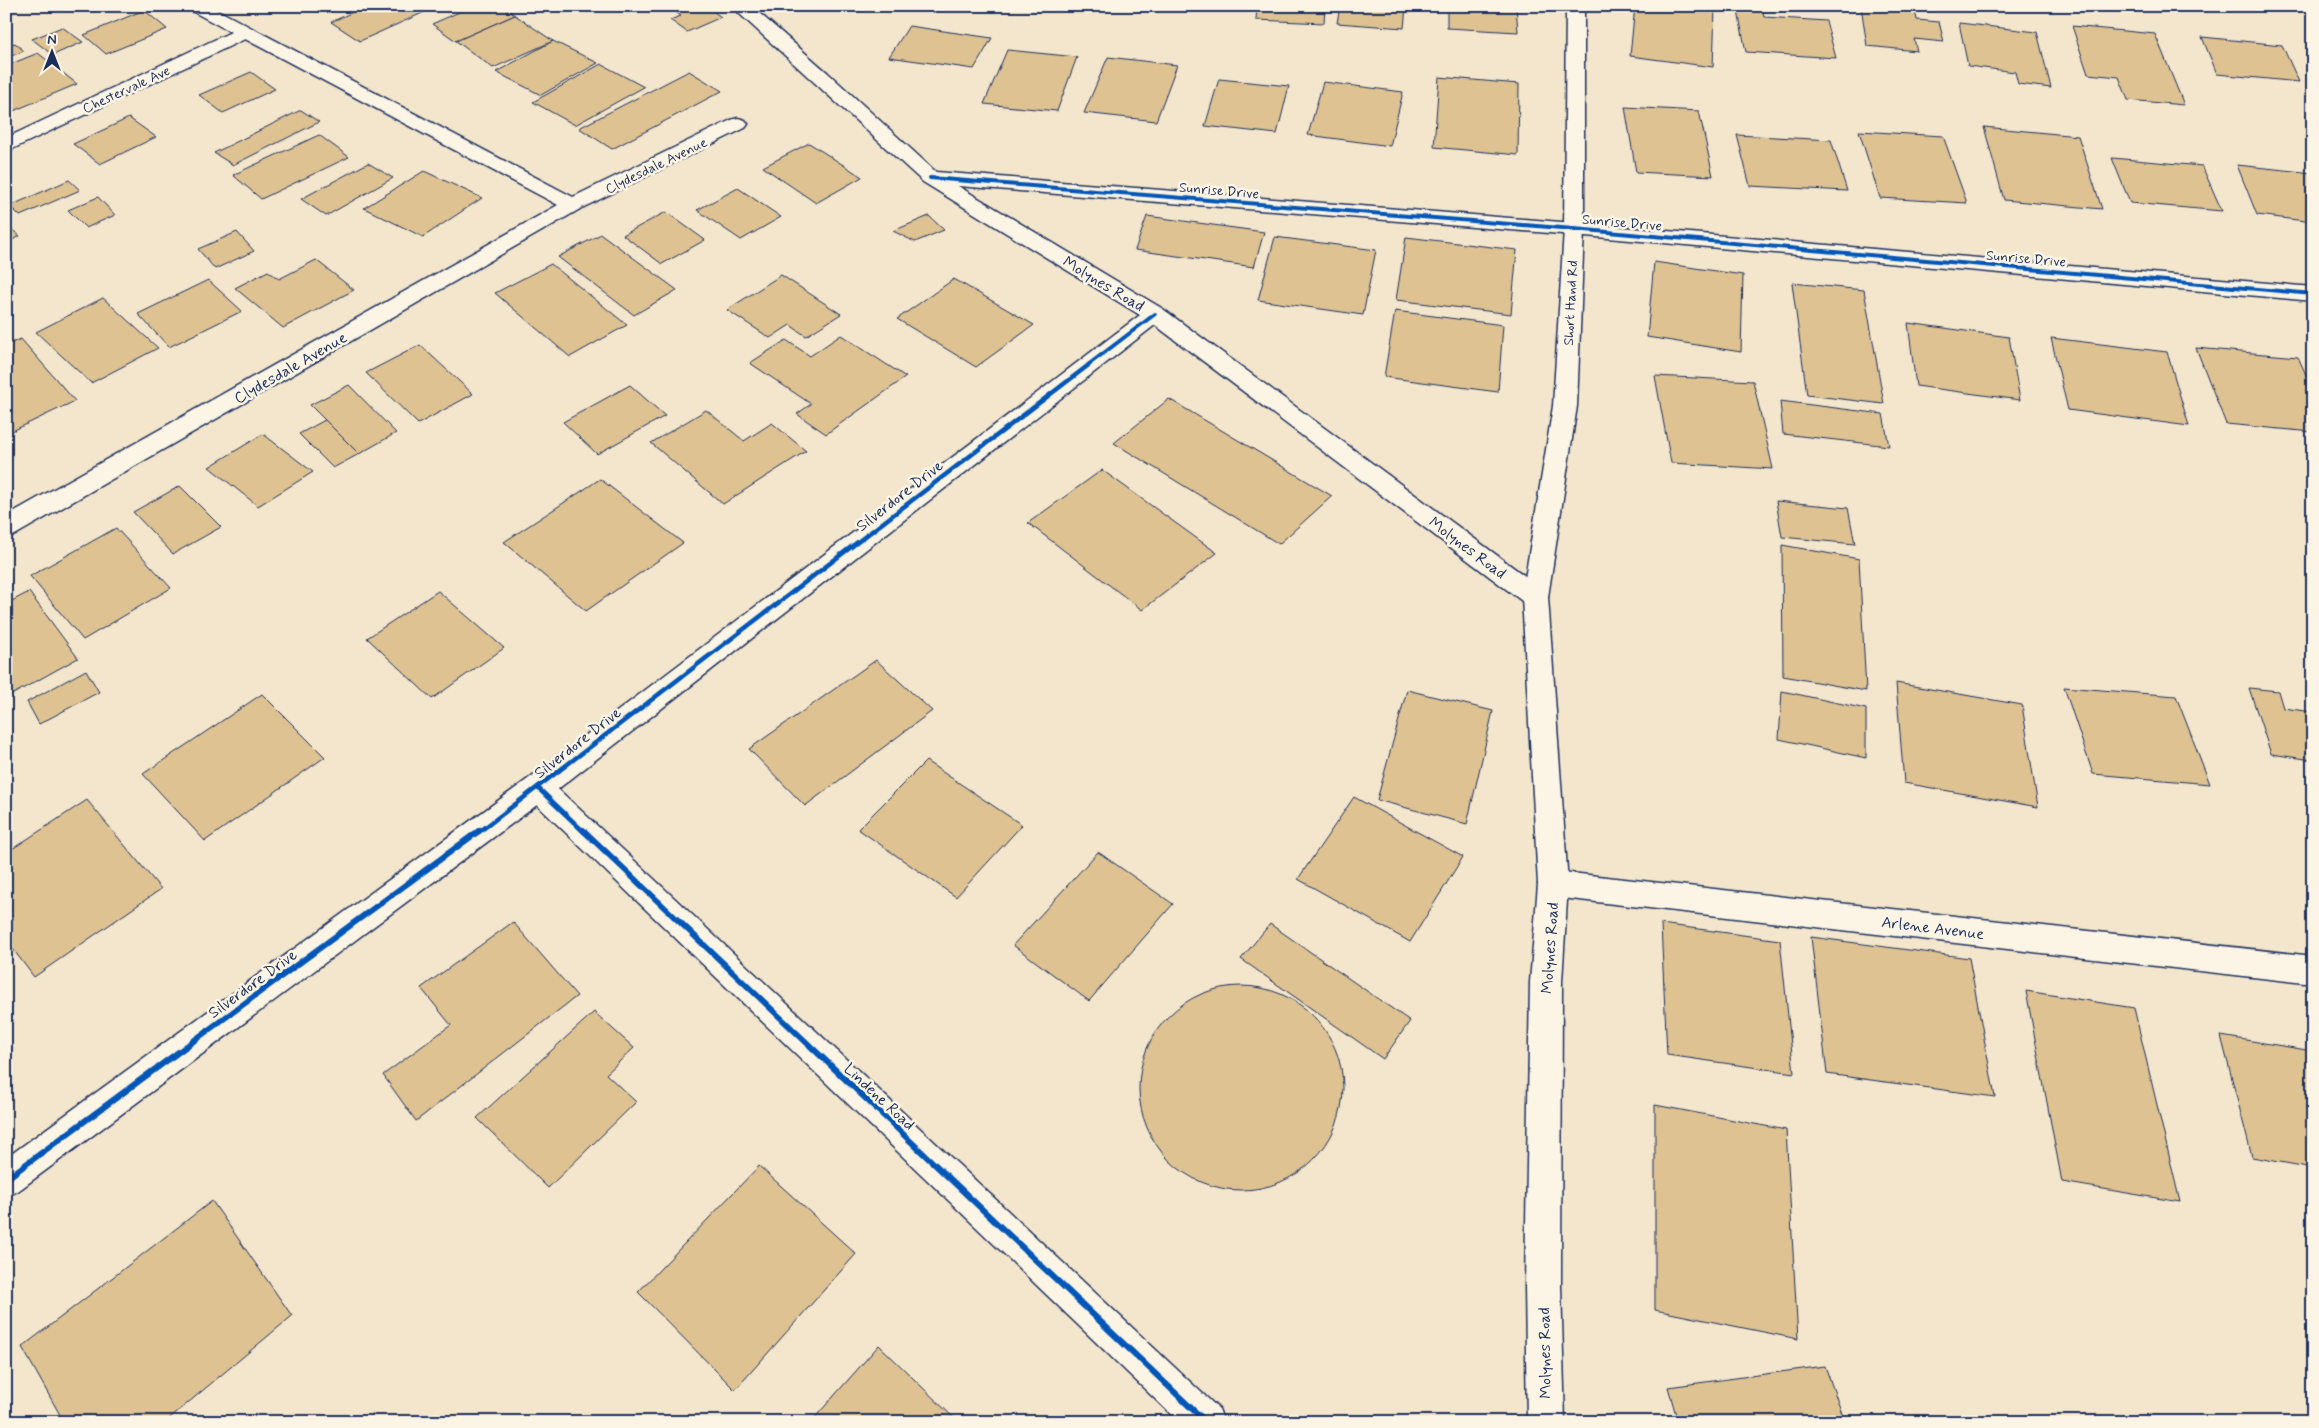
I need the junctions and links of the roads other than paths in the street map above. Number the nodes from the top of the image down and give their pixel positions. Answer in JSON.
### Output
{"nodes":[{"id":1,"x":196,"y":6,"type":"edge"},
{"id":2,"x":740,"y":6,"type":"edge"},
{"id":3,"x":1575,"y":6,"type":"edge"},
{"id":4,"x":246,"y":32,"type":"junction"},
{"id":5,"x":738,"y":124,"type":"dead end"},
{"id":6,"x":6,"y":146,"type":"edge"},
{"id":7,"x":930,"y":178,"type":"junction"},
{"id":8,"x":573,"y":205,"type":"junction"},
{"id":9,"x":1574,"y":229,"type":"junction"},
{"id":10,"x":2313,"y":294,"type":"edge"},
{"id":11,"x":1155,"y":314,"type":"junction"},
{"id":12,"x":6,"y":528,"type":"edge"},
{"id":13,"x":1535,"y":597,"type":"junction"},
{"id":14,"x":538,"y":788,"type":"junction"},
{"id":15,"x":1553,"y":884,"type":"junction"},
{"id":16,"x":2313,"y":970,"type":"edge"},
{"id":17,"x":6,"y":1179,"type":"edge"},
{"id":18,"x":1206,"y":1422,"type":"edge"},
{"id":19,"x":1546,"y":1422,"type":"edge"}],
"edges":[{"from":1,"to":4,"type":"street"},
{"from":2,"to":7,"type":"street","name":"Molynes Road"},
{"from":3,"to":9,"type":"street","name":"Short Hand Rd"},
{"from":4,"to":6,"type":"street","name":"Chestervale Ave"},
{"from":4,"to":8,"type":"street"},
{"from":5,"to":8,"type":"street","name":"Clydesdale Avenue"},
{"from":7,"to":9,"type":"street","name":"Sunrise Drive"},
{"from":7,"to":11,"type":"street","name":"Molynes Road"},
{"from":8,"to":12,"type":"street","name":"Clydesdale Avenue"},
{"from":9,"to":10,"type":"street","name":"Sunrise Drive"},
{"from":9,"to":13,"type":"street","name":"Short Hand Rd"},
{"from":11,"to":13,"type":"street","name":"Molynes Road"},
{"from":11,"to":14,"type":"street","name":"Silverdore Drive"},
{"from":13,"to":15,"type":"street","name":"Molynes Road"},
{"from":14,"to":17,"type":"street","name":"Silverdore Drive"},
{"from":14,"to":18,"type":"street","name":"Lindene Road"},
{"from":15,"to":16,"type":"street","name":"Arlene Avenue"},
{"from":15,"to":19,"type":"street","name":"Molynes Road"}]}
